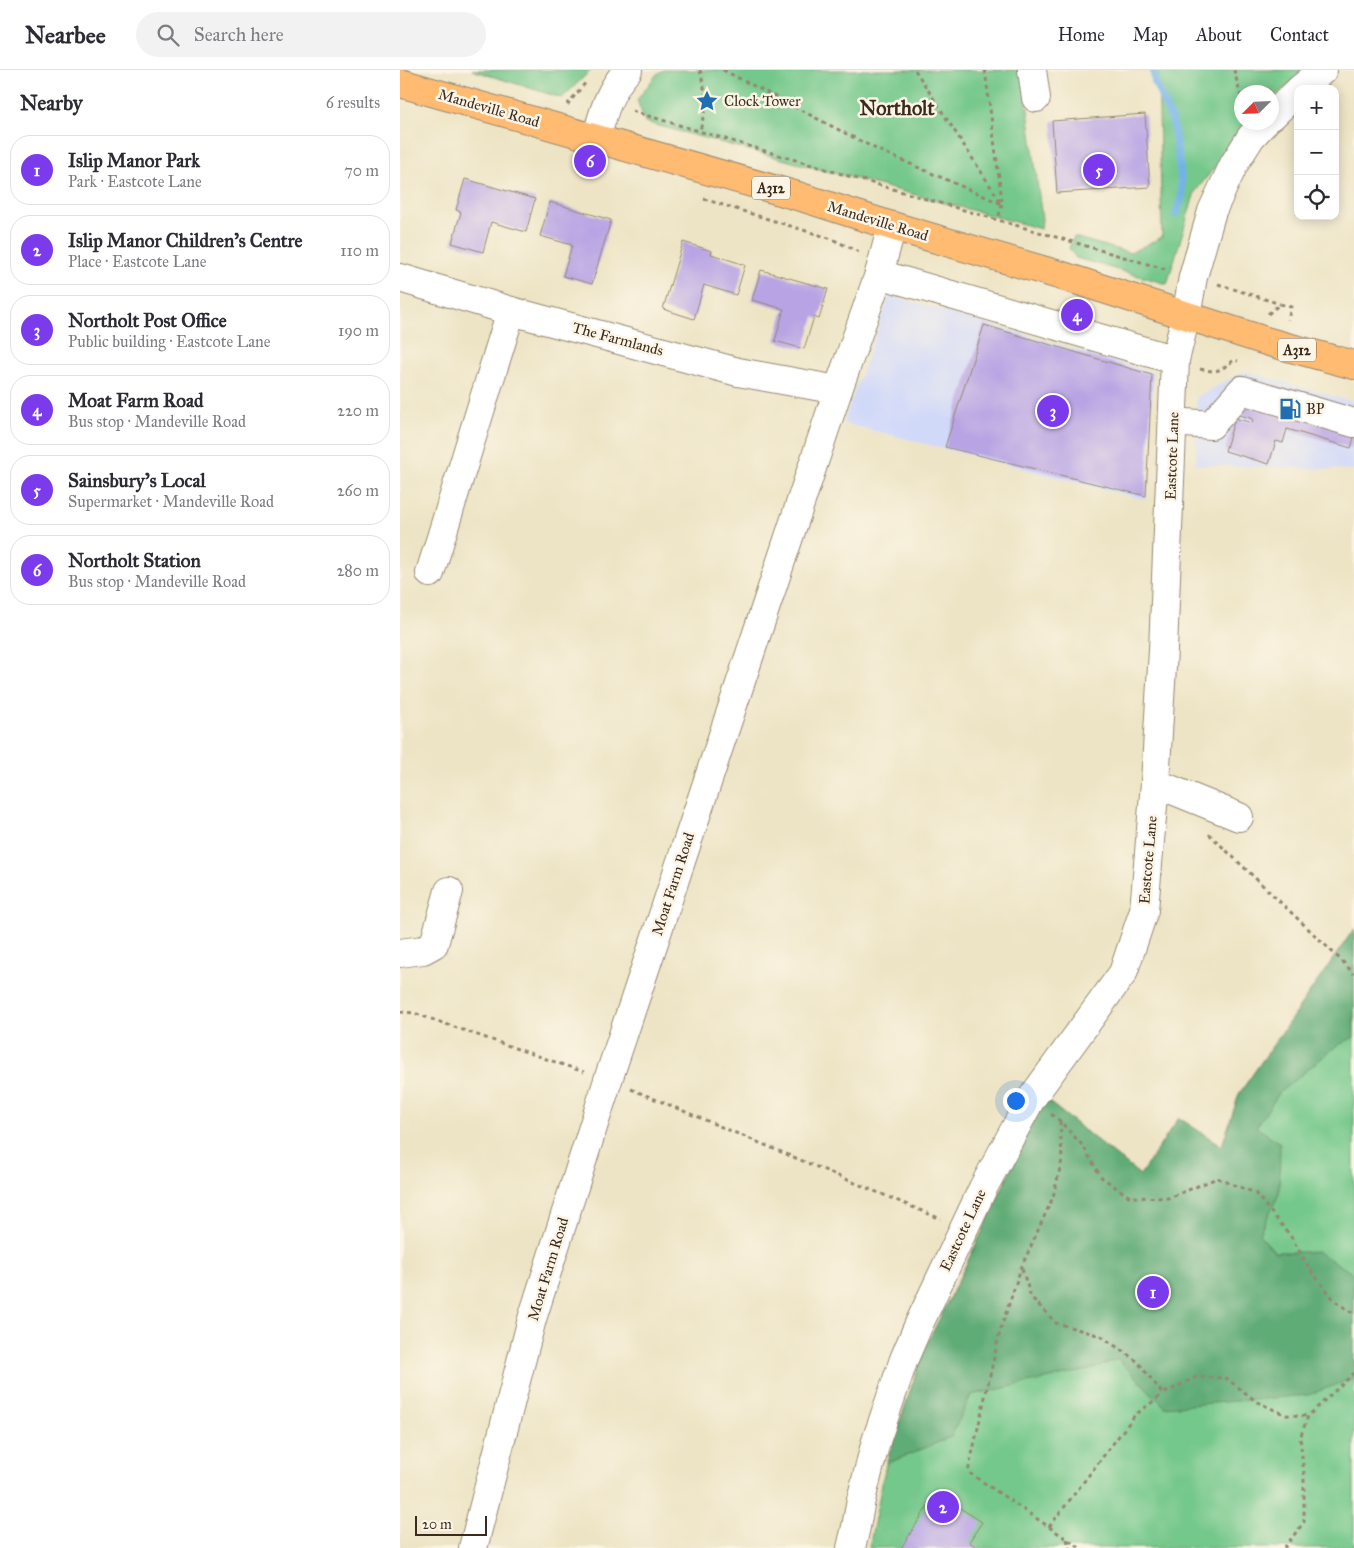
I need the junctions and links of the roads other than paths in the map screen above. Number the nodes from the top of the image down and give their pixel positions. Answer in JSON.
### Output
{"nodes":[{"id":1,"x":628,"y":70,"type":"edge"},
{"id":2,"x":1032,"y":70,"type":"edge"},
{"id":3,"x":1323,"y":70,"type":"edge"},
{"id":4,"x":400,"y":83,"type":"edge"},
{"id":5,"x":1305,"y":85,"type":"edge"},
{"id":6,"x":1294,"y":95,"type":"edge"},
{"id":7,"x":1036,"y":98,"type":"dead end"},
{"id":8,"x":1279,"y":109,"type":"edge"},
{"id":9,"x":1257,"y":130,"type":"edge"},
{"id":10,"x":596,"y":139,"type":"junction"},
{"id":11,"x":892,"y":226,"type":"junction"},
{"id":12,"x":879,"y":274,"type":"junction"},
{"id":13,"x":400,"y":278,"type":"edge"},
{"id":14,"x":511,"y":311,"type":"junction"},
{"id":15,"x":1186,"y":316,"type":"junction"},
{"id":16,"x":1187,"y":364,"type":"junction"},
{"id":17,"x":1354,"y":365,"type":"edge"},
{"id":18,"x":838,"y":390,"type":"junction"},
{"id":19,"x":1173,"y":422,"type":"junction"},
{"id":20,"x":1354,"y":423,"type":"edge"},
{"id":21,"x":430,"y":573,"type":"dead end"},
{"id":22,"x":1155,"y":783,"type":"junction"},
{"id":23,"x":1239,"y":817,"type":"dead end"},
{"id":24,"x":449,"y":891,"type":"dead end"},
{"id":25,"x":400,"y":953,"type":"edge"},
{"id":26,"x":474,"y":1548,"type":"edge"},
{"id":27,"x":850,"y":1548,"type":"edge"}],
"edges":[{"from":1,"to":10,"type":"street"},
{"from":2,"to":7,"type":"street"},
{"from":3,"to":5,"type":"street"},
{"from":4,"to":10,"type":"main road","name":"Mandeville Road","number":"A312"},
{"from":6,"to":8,"type":"street"},
{"from":9,"to":15,"type":"street","name":"Eastcote Lane"},
{"from":10,"to":11,"type":"main road","name":"Mandeville Road","number":"A312"},
{"from":11,"to":12,"type":"street","name":"Moat Farm Road"},
{"from":11,"to":15,"type":"main road","name":"Mandeville Road","number":"A312"},
{"from":12,"to":16,"type":"street"},
{"from":12,"to":18,"type":"street","name":"Moat Farm Road"},
{"from":13,"to":14,"type":"street","name":"The Farmlands"},
{"from":14,"to":18,"type":"street","name":"The Farmlands"},
{"from":14,"to":21,"type":"street"},
{"from":15,"to":16,"type":"street","name":"Eastcote Lane"},
{"from":15,"to":17,"type":"main road","name":"Mandeville Road","number":"A312"},
{"from":16,"to":19,"type":"street","name":"Eastcote Lane"},
{"from":18,"to":26,"type":"street","name":"Moat Farm Road"},
{"from":19,"to":20,"type":"street"},
{"from":19,"to":22,"type":"street","name":"Eastcote Lane"},
{"from":22,"to":23,"type":"street"},
{"from":22,"to":27,"type":"street","name":"Eastcote Lane"},
{"from":24,"to":25,"type":"street"}]}
